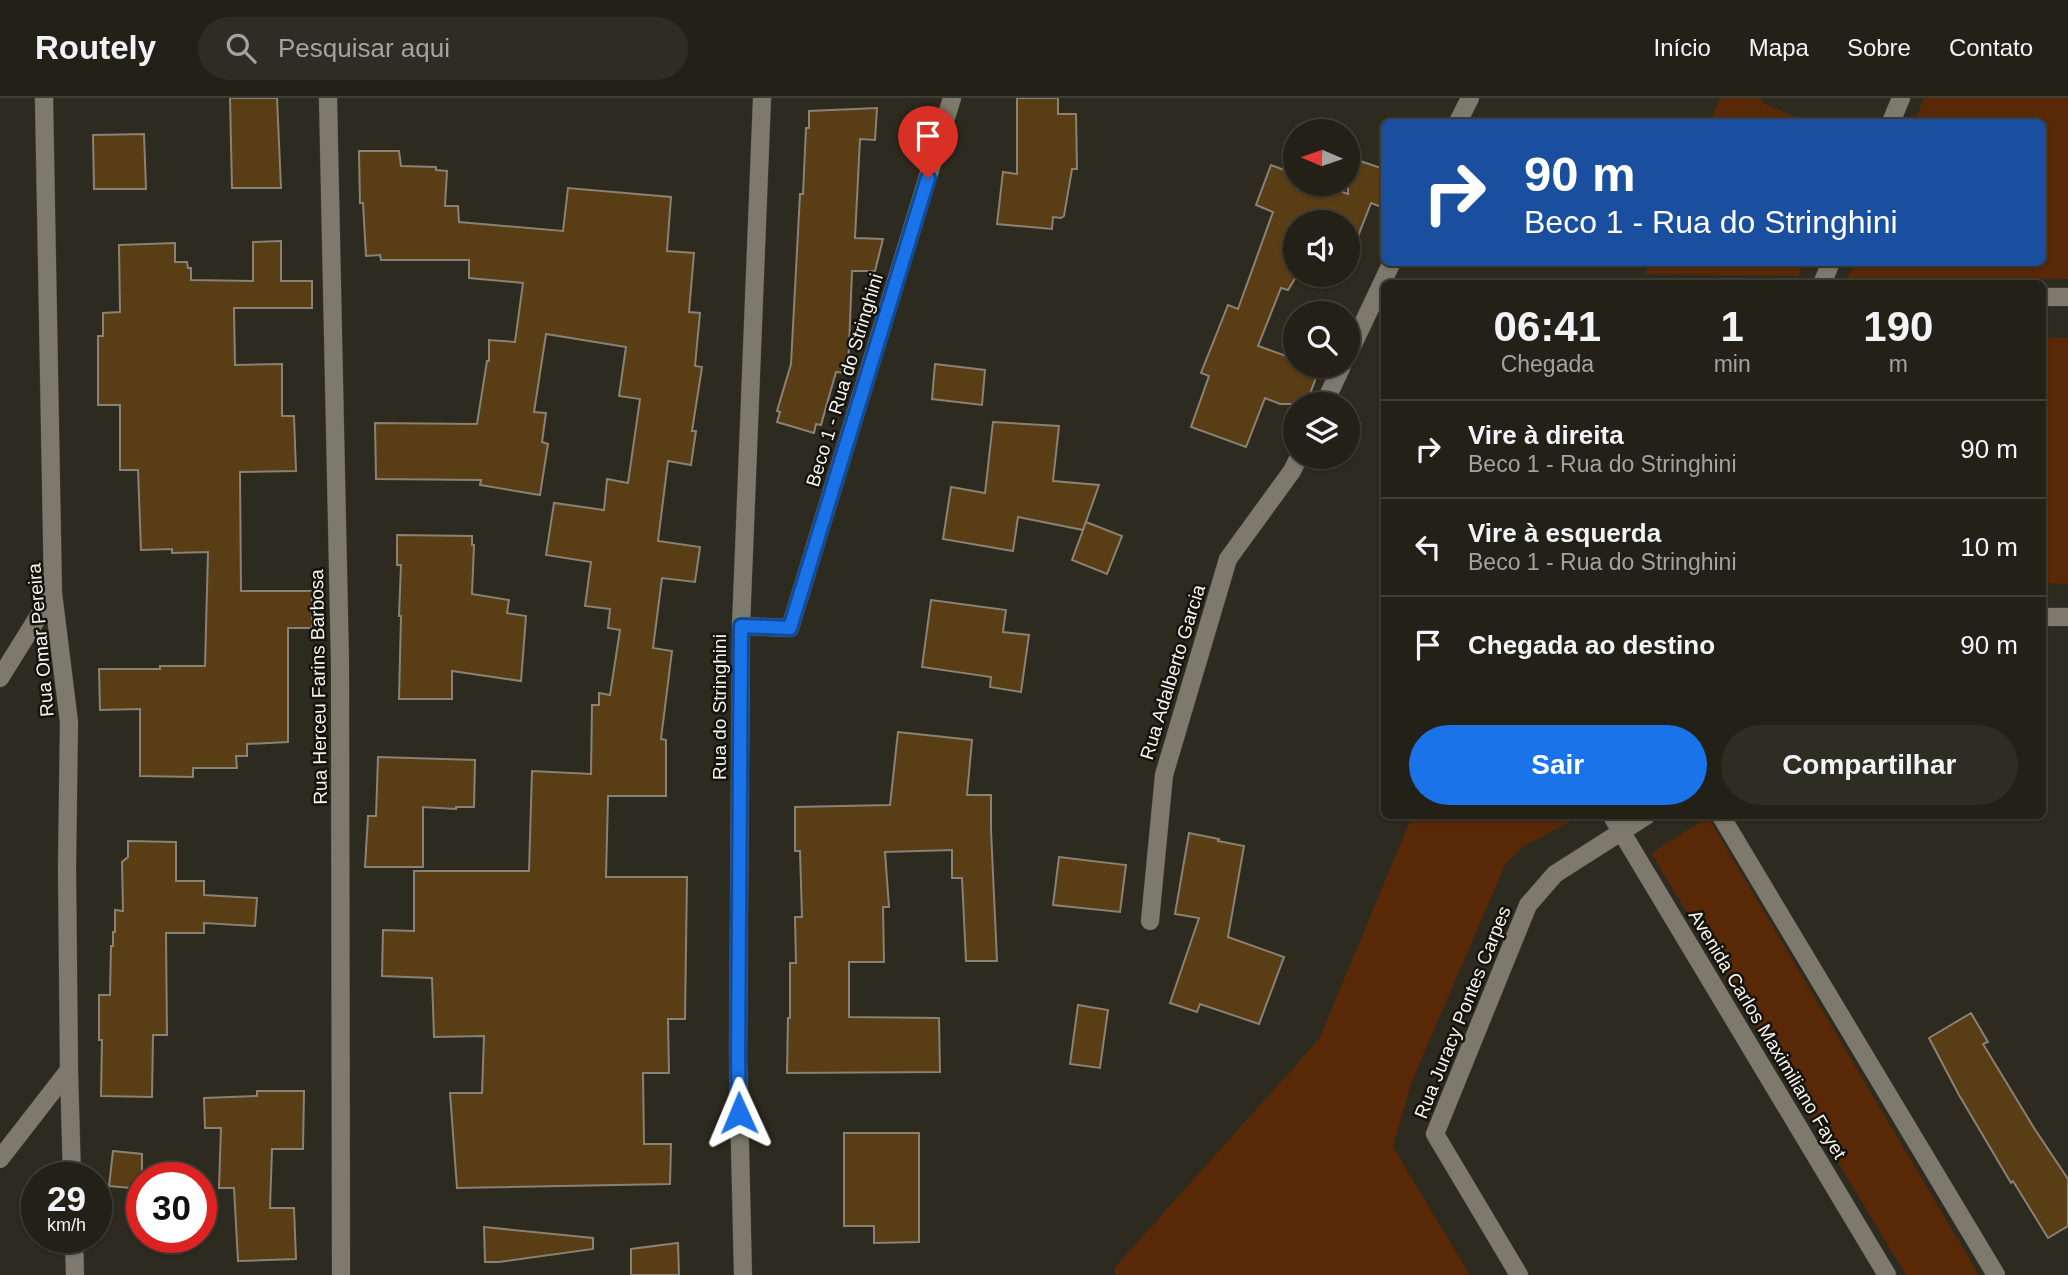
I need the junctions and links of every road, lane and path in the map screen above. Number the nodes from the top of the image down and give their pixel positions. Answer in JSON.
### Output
{"nodes":[{"id":1,"x":44,"y":98,"type":"edge"},
{"id":2,"x":328,"y":98,"type":"edge"},
{"id":3,"x":762,"y":98,"type":"edge"},
{"id":4,"x":952,"y":98,"type":"edge"},
{"id":5,"x":1470,"y":98,"type":"edge"},
{"id":6,"x":1901,"y":98,"type":"edge"},
{"id":7,"x":1460,"y":119,"type":"edge"},
{"id":8,"x":1892,"y":119,"type":"edge"},
{"id":9,"x":1381,"y":284,"type":"edge"},
{"id":10,"x":2046,"y":296,"type":"edge"},
{"id":11,"x":2068,"y":297,"type":"edge"},
{"id":12,"x":1360,"y":329,"type":"edge"},
{"id":13,"x":1293,"y":469,"type":"edge"},
{"id":14,"x":54,"y":593,"type":"junction"},
{"id":15,"x":2046,"y":617,"type":"edge"},
{"id":16,"x":2068,"y":617,"type":"edge"},
{"id":17,"x":741,"y":626,"type":"junction"},
{"id":18,"x":0,"y":678,"type":"edge"},
{"id":19,"x":1723,"y":819,"type":"edge"},
{"id":20,"x":1617,"y":823,"type":"edge"},
{"id":21,"x":1150,"y":921,"type":"dead end"},
{"id":22,"x":69,"y":1070,"type":"junction"},
{"id":23,"x":0,"y":1160,"type":"edge"},
{"id":24,"x":72,"y":1162,"type":"edge"},
{"id":25,"x":74,"y":1253,"type":"edge"},
{"id":26,"x":75,"y":1275,"type":"edge"},
{"id":27,"x":341,"y":1275,"type":"edge"},
{"id":28,"x":743,"y":1275,"type":"edge"},
{"id":29,"x":1519,"y":1275,"type":"edge"},
{"id":30,"x":1887,"y":1275,"type":"edge"},
{"id":31,"x":1996,"y":1275,"type":"edge"}],
"edges":[{"from":1,"to":14,"type":"street","name":"Rua Omar Pereira"},
{"from":2,"to":27,"type":"street","name":"Rua Herceu Farins Barbosa"},
{"from":3,"to":17,"type":"street","name":"Rua do Stringhini"},
{"from":4,"to":17,"type":"street","name":"Beco 1 - Rua do Stringhini"},
{"from":5,"to":7,"type":"street"},
{"from":6,"to":8,"type":"street"},
{"from":9,"to":12,"type":"street"},
{"from":10,"to":11,"type":"street"},
{"from":13,"to":21,"type":"street","name":"Rua Adalberto Garcia"},
{"from":14,"to":18,"type":"street"},
{"from":14,"to":22,"type":"street","name":"Rua Omar Pereira"},
{"from":15,"to":16,"type":"street"},
{"from":17,"to":28,"type":"street","name":"Rua do Stringhini"},
{"from":19,"to":31,"type":"street"},
{"from":20,"to":29,"type":"street","name":"Rua Juracy Pontes Carpes"},
{"from":20,"to":30,"type":"street","name":"Avenida Carlos Maximiliano Fayet"},
{"from":22,"to":23,"type":"street"},
{"from":22,"to":24,"type":"street","name":"Rua Omar Pereira"},
{"from":25,"to":26,"type":"street"}]}
